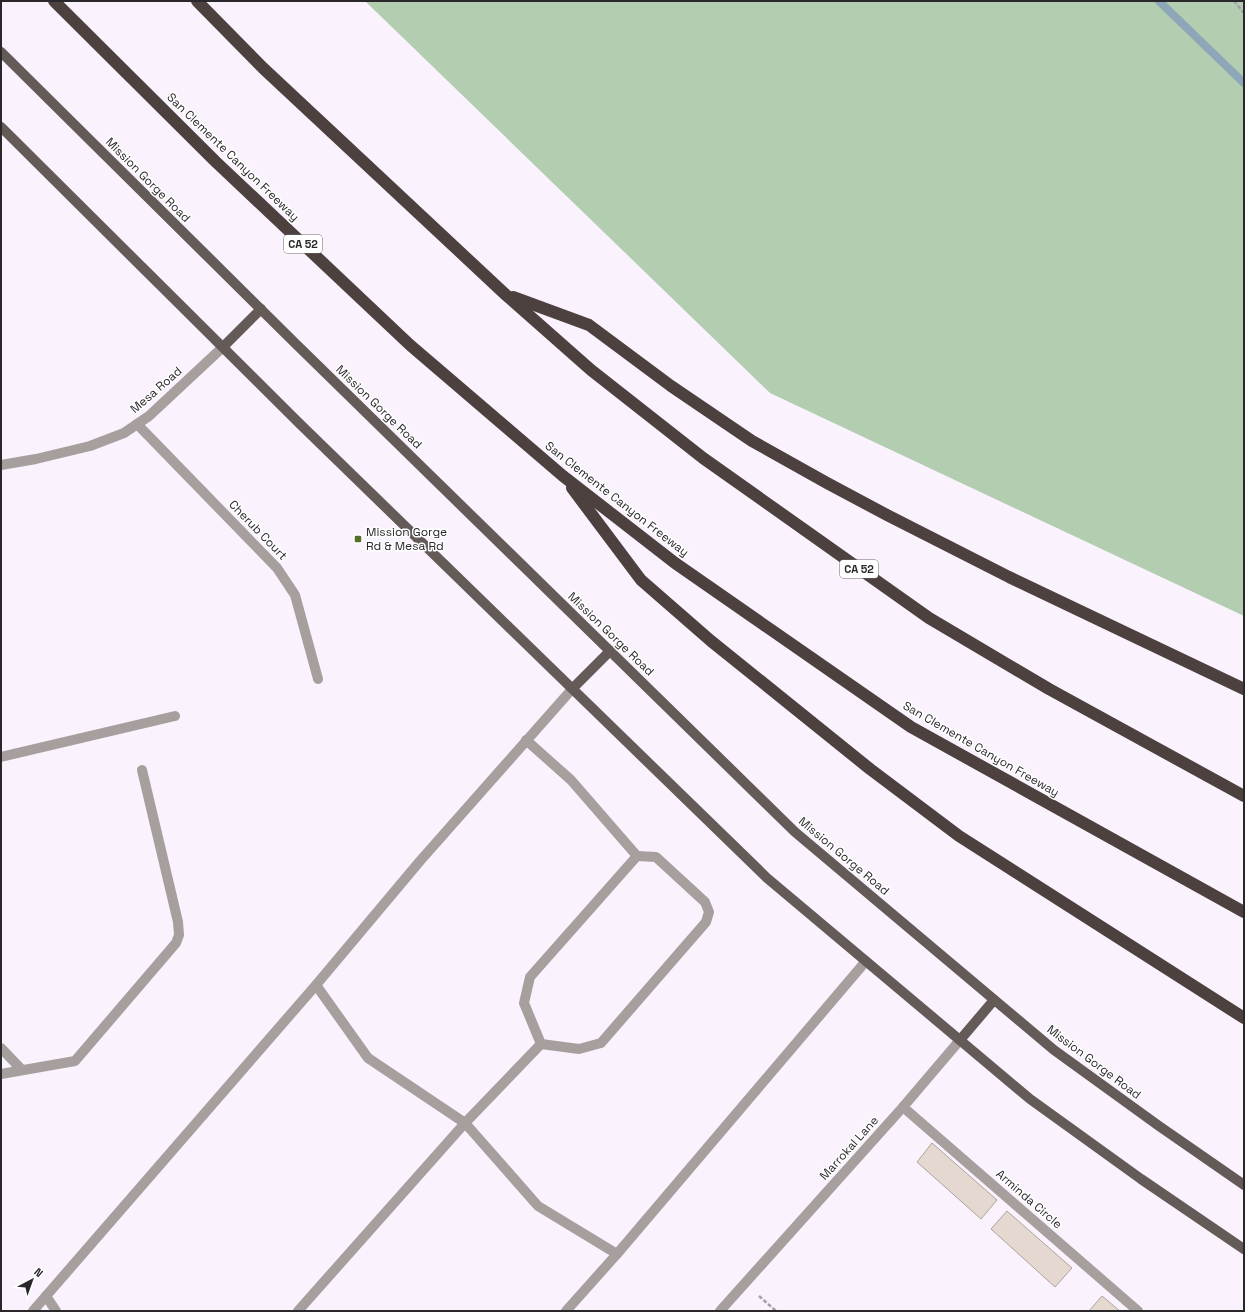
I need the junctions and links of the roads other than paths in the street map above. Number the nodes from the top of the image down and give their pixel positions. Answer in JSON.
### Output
{"nodes":[{"id":1,"x":54,"y":1,"type":"edge"},
{"id":2,"x":197,"y":1,"type":"edge"},
{"id":3,"x":1,"y":52,"type":"edge"},
{"id":4,"x":1,"y":127,"type":"edge"},
{"id":5,"x":506,"y":295,"type":"junction"},
{"id":6,"x":260,"y":309,"type":"junction"},
{"id":7,"x":222,"y":347,"type":"junction"},
{"id":8,"x":137,"y":424,"type":"junction"},
{"id":9,"x":1,"y":465,"type":"edge"},
{"id":10,"x":563,"y":476,"type":"junction"},
{"id":11,"x":610,"y":651,"type":"junction"},
{"id":12,"x":318,"y":679,"type":"dead end"},
{"id":13,"x":573,"y":688,"type":"junction"},
{"id":14,"x":1244,"y":689,"type":"edge"},
{"id":15,"x":175,"y":716,"type":"dead end"},
{"id":16,"x":1129,"y":733,"type":"junction"},
{"id":17,"x":526,"y":740,"type":"junction"},
{"id":18,"x":1,"y":757,"type":"edge"},
{"id":19,"x":142,"y":770,"type":"dead end"},
{"id":20,"x":1244,"y":788,"type":"edge"},
{"id":21,"x":1244,"y":796,"type":"edge"},
{"id":22,"x":637,"y":856,"type":"junction"},
{"id":23,"x":1244,"y":912,"type":"edge"},
{"id":24,"x":866,"y":961,"type":"junction"},
{"id":25,"x":316,"y":985,"type":"junction"},
{"id":26,"x":994,"y":1000,"type":"junction"},
{"id":27,"x":1244,"y":1018,"type":"edge"},
{"id":28,"x":960,"y":1040,"type":"junction"},
{"id":29,"x":541,"y":1044,"type":"junction"},
{"id":30,"x":1,"y":1048,"type":"edge"},
{"id":31,"x":22,"y":1070,"type":"junction"},
{"id":32,"x":1,"y":1074,"type":"edge"},
{"id":33,"x":903,"y":1107,"type":"junction"},
{"id":34,"x":465,"y":1123,"type":"junction"},
{"id":35,"x":1244,"y":1185,"type":"edge"},
{"id":36,"x":1244,"y":1249,"type":"edge"},
{"id":37,"x":618,"y":1254,"type":"junction"},
{"id":38,"x":46,"y":1296,"type":"junction"},
{"id":39,"x":33,"y":1311,"type":"edge"},
{"id":40,"x":56,"y":1311,"type":"edge"},
{"id":41,"x":298,"y":1311,"type":"edge"},
{"id":42,"x":566,"y":1311,"type":"edge"},
{"id":43,"x":720,"y":1311,"type":"edge"},
{"id":44,"x":1138,"y":1311,"type":"edge"}],
"edges":[{"from":1,"to":10,"type":"highway","name":"San Clemente Canyon Freeway","number":"CA 52"},
{"from":2,"to":5,"type":"highway","number":"CA 52"},
{"from":3,"to":6,"type":"main road","name":"Mission Gorge Road"},
{"from":4,"to":7,"type":"main road"},
{"from":5,"to":14,"type":"highway"},
{"from":5,"to":16,"type":"highway","number":"CA 52"},
{"from":6,"to":7,"type":"main road","name":"Mesa Road"},
{"from":6,"to":11,"type":"main road","name":"Mission Gorge Road"},
{"from":7,"to":8,"type":"street","name":"Mesa Road"},
{"from":7,"to":13,"type":"main road"},
{"from":8,"to":9,"type":"street","name":"Mesa Road"},
{"from":8,"to":12,"type":"street","name":"Cherub Court"},
{"from":10,"to":23,"type":"highway","name":"San Clemente Canyon Freeway","number":"CA 52"},
{"from":10,"to":27,"type":"highway"},
{"from":11,"to":13,"type":"main road"},
{"from":11,"to":26,"type":"main road","name":"Mission Gorge Road"},
{"from":13,"to":17,"type":"street"},
{"from":13,"to":24,"type":"main road"},
{"from":15,"to":18,"type":"street"},
{"from":16,"to":20,"type":"highway"},
{"from":16,"to":21,"type":"highway","number":"CA 52"},
{"from":17,"to":22,"type":"street"},
{"from":17,"to":25,"type":"street"},
{"from":19,"to":31,"type":"street"},
{"from":22,"to":29,"type":"street"},
{"from":22,"to":29,"type":"street"},
{"from":24,"to":28,"type":"main road"},
{"from":24,"to":37,"type":"street"},
{"from":25,"to":34,"type":"street"},
{"from":25,"to":38,"type":"street"},
{"from":26,"to":28,"type":"main road","name":"Marrokal Lane"},
{"from":26,"to":35,"type":"main road","name":"Mission Gorge Road"},
{"from":28,"to":33,"type":"street","name":"Marrokal Lane"},
{"from":28,"to":36,"type":"main road"},
{"from":29,"to":34,"type":"street"},
{"from":30,"to":31,"type":"street"},
{"from":31,"to":32,"type":"street"},
{"from":33,"to":43,"type":"street","name":"Marrokal Lane"},
{"from":33,"to":44,"type":"street","name":"Arminda Circle"},
{"from":34,"to":37,"type":"street"},
{"from":34,"to":41,"type":"street"},
{"from":37,"to":42,"type":"street"},
{"from":38,"to":39,"type":"street"},
{"from":38,"to":40,"type":"street"}]}
